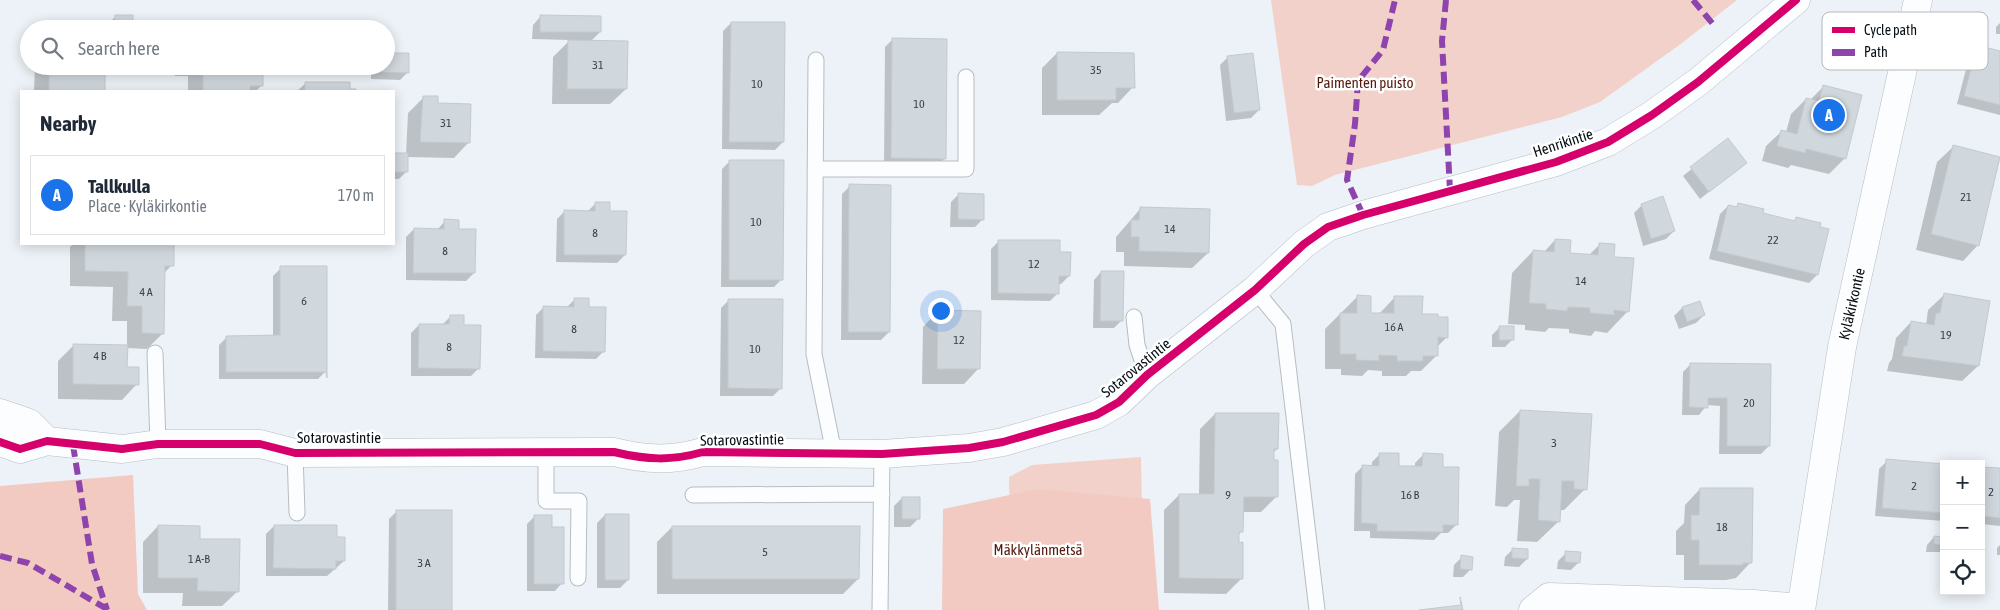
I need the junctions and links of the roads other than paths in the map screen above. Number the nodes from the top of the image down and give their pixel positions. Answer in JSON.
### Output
{"nodes":[{"id":1,"x":1796,"y":0,"type":"edge"},
{"id":2,"x":816,"y":60,"type":"dead end"},
{"id":3,"x":1903,"y":70,"type":"edge"},
{"id":4,"x":966,"y":77,"type":"dead end"},
{"id":5,"x":815,"y":169,"type":"junction"},
{"id":6,"x":1304,"y":244,"type":"joint"},
{"id":7,"x":1255,"y":290,"type":"junction"},
{"id":8,"x":1134,"y":317,"type":"dead end"},
{"id":9,"x":156,"y":353,"type":"dead end"},
{"id":10,"x":1147,"y":375,"type":"junction"},
{"id":11,"x":0,"y":413,"type":"edge"},
{"id":12,"x":46,"y":441,"type":"junction"},
{"id":13,"x":0,"y":442,"type":"edge"},
{"id":14,"x":158,"y":444,"type":"junction"},
{"id":15,"x":546,"y":452,"type":"junction"},
{"id":16,"x":295,"y":453,"type":"junction"},
{"id":17,"x":834,"y":454,"type":"junction"},
{"id":18,"x":882,"y":454,"type":"junction"},
{"id":19,"x":882,"y":494,"type":"junction"},
{"id":20,"x":693,"y":495,"type":"dead end"},
{"id":21,"x":297,"y":513,"type":"dead end"},
{"id":22,"x":578,"y":578,"type":"dead end"},
{"id":23,"x":1801,"y":609,"type":"edge"},
{"id":24,"x":880,"y":610,"type":"edge"},
{"id":25,"x":1317,"y":610,"type":"edge"},
{"id":26,"x":1533,"y":610,"type":"edge"}],
"edges":[{"from":1,"to":6,"type":"street","name":"Henrikintie"},
{"from":2,"to":5,"type":"lane"},
{"from":3,"to":23,"type":"street","name":"Kyläkirkontie"},
{"from":4,"to":5,"type":"lane"},
{"from":5,"to":17,"type":"lane"},
{"from":6,"to":7,"type":"street","name":"Sotarovastintie"},
{"from":7,"to":10,"type":"street","name":"Sotarovastintie"},
{"from":7,"to":25,"type":"lane"},
{"from":8,"to":10,"type":"lane"},
{"from":9,"to":14,"type":"lane"},
{"from":10,"to":18,"type":"street","name":"Sotarovastintie"},
{"from":11,"to":12,"type":"street"},
{"from":12,"to":13,"type":"street","name":"Sotarovastintie"},
{"from":12,"to":14,"type":"street","name":"Sotarovastintie"},
{"from":14,"to":16,"type":"street","name":"Sotarovastintie"},
{"from":15,"to":16,"type":"street","name":"Sotarovastintie"},
{"from":15,"to":17,"type":"street","name":"Sotarovastintie"},
{"from":15,"to":22,"type":"lane"},
{"from":16,"to":21,"type":"lane"},
{"from":17,"to":18,"type":"street","name":"Sotarovastintie"},
{"from":18,"to":19,"type":"lane"},
{"from":19,"to":20,"type":"lane"},
{"from":19,"to":24,"type":"lane"},
{"from":23,"to":26,"type":"street"}]}
